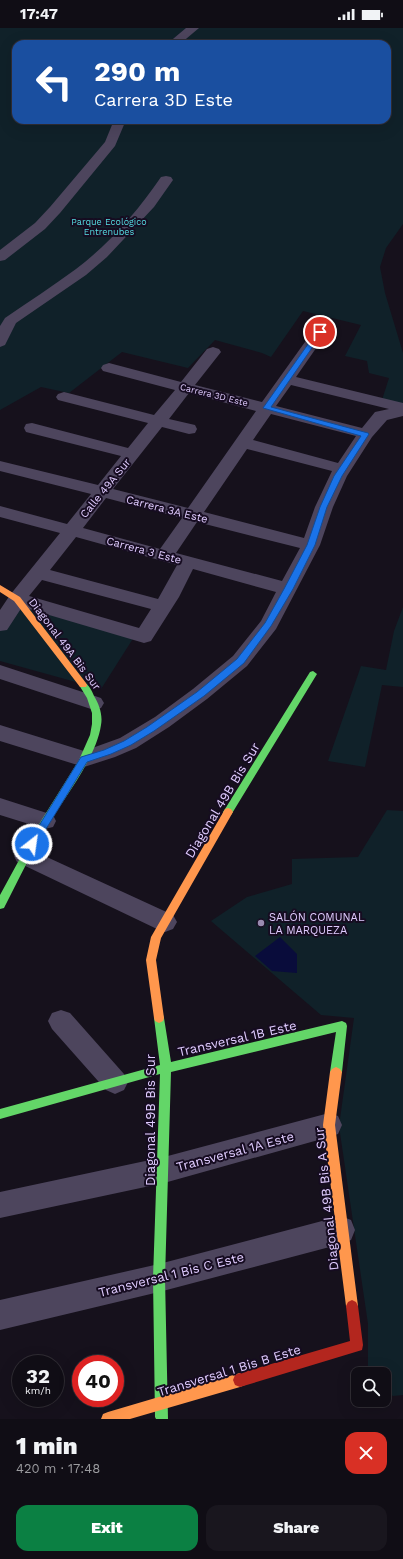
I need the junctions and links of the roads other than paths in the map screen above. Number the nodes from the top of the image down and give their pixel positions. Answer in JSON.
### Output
{"nodes":[{"id":1,"x":194,"y":28,"type":"edge"},
{"id":2,"x":177,"y":40,"type":"edge"},
{"id":3,"x":118,"y":124,"type":"edge"},
{"id":4,"x":166,"y":180,"type":"dead end"},
{"id":5,"x":0,"y":257,"type":"edge"},
{"id":6,"x":320,"y":332,"type":"dead end"},
{"id":7,"x":0,"y":342,"type":"edge"},
{"id":8,"x":213,"y":352,"type":"dead end"},
{"id":9,"x":109,"y":368,"type":"dead end"},
{"id":10,"x":287,"y":379,"type":"junction"},
{"id":11,"x":185,"y":388,"type":"junction"},
{"id":12,"x":64,"y":396,"type":"dead end"},
{"id":13,"x":267,"y":408,"type":"junction"},
{"id":14,"x":403,"y":410,"type":"edge"},
{"id":15,"x":159,"y":421,"type":"junction"},
{"id":16,"x":32,"y":428,"type":"dead end"},
{"id":17,"x":189,"y":429,"type":"dead end"},
{"id":18,"x":366,"y":434,"type":"junction"},
{"id":19,"x":243,"y":443,"type":"junction"},
{"id":20,"x":132,"y":454,"type":"junction"},
{"id":21,"x":0,"y":466,"type":"edge"},
{"id":22,"x":343,"y":468,"type":"junction"},
{"id":23,"x":102,"y":492,"type":"junction"},
{"id":24,"x":0,"y":511,"type":"edge"},
{"id":25,"x":193,"y":515,"type":"junction"},
{"id":26,"x":72,"y":530,"type":"junction"},
{"id":27,"x":311,"y":545,"type":"junction"},
{"id":28,"x":165,"y":555,"type":"junction"},
{"id":29,"x":188,"y":562,"type":"junction"},
{"id":30,"x":38,"y":573,"type":"junction"},
{"id":31,"x":0,"y":588,"type":"edge"},
{"id":32,"x":288,"y":589,"type":"junction"},
{"id":33,"x":17,"y":599,"type":"junction"},
{"id":34,"x":163,"y":606,"type":"junction"},
{"id":35,"x":0,"y":625,"type":"edge"},
{"id":36,"x":0,"y":672,"type":"edge"},
{"id":37,"x":313,"y":674,"type":"dead end"},
{"id":38,"x":94,"y":703,"type":"junction"},
{"id":39,"x":0,"y":733,"type":"edge"},
{"id":40,"x":84,"y":760,"type":"junction"},
{"id":41,"x":0,"y":806,"type":"edge"},
{"id":42,"x":45,"y":821,"type":"junction"},
{"id":43,"x":25,"y":856,"type":"junction"},
{"id":44,"x":5,"y":883,"type":"edge"},
{"id":45,"x":0,"y":905,"type":"edge"},
{"id":46,"x":165,"y":922,"type":"junction"},
{"id":47,"x":61,"y":1021,"type":"dead end"},
{"id":48,"x":342,"y":1026,"type":"joint"},
{"id":49,"x":166,"y":1068,"type":"junction"},
{"id":50,"x":115,"y":1082,"type":"junction"},
{"id":51,"x":0,"y":1114,"type":"edge"},
{"id":52,"x":329,"y":1125,"type":"junction"},
{"id":53,"x":164,"y":1170,"type":"junction"},
{"id":54,"x":0,"y":1205,"type":"edge"},
{"id":55,"x":341,"y":1230,"type":"junction"},
{"id":56,"x":160,"y":1278,"type":"junction"},
{"id":57,"x":0,"y":1315,"type":"edge"},
{"id":58,"x":357,"y":1345,"type":"joint"},
{"id":59,"x":161,"y":1404,"type":"junction"},
{"id":60,"x":108,"y":1419,"type":"edge"},
{"id":61,"x":163,"y":1419,"type":"edge"}],
"edges":[{"from":1,"to":2,"type":"street"},
{"from":3,"to":5,"type":"street"},
{"from":4,"to":7,"type":"street"},
{"from":6,"to":10,"type":"street"},
{"from":8,"to":11,"type":"street","name":"Calle 49A Sur"},
{"from":9,"to":11,"type":"street","name":"Carrera 3D Este"},
{"from":10,"to":13,"type":"street"},
{"from":10,"to":14,"type":"street"},
{"from":11,"to":13,"type":"street","name":"Carrera 3D Este"},
{"from":11,"to":15,"type":"street","name":"Calle 49A Sur"},
{"from":12,"to":15,"type":"street"},
{"from":13,"to":18,"type":"street","name":"Carrera 3D Este"},
{"from":13,"to":19,"type":"street"},
{"from":14,"to":18,"type":"street"},
{"from":15,"to":17,"type":"street"},
{"from":15,"to":20,"type":"street","name":"Calle 49A Sur"},
{"from":16,"to":20,"type":"street"},
{"from":18,"to":22,"type":"street"},
{"from":19,"to":22,"type":"street"},
{"from":19,"to":25,"type":"street"},
{"from":20,"to":23,"type":"street","name":"Calle 49A Sur"},
{"from":21,"to":23,"type":"street","name":"Carrera 3A Este"},
{"from":22,"to":27,"type":"street"},
{"from":23,"to":25,"type":"street","name":"Carrera 3A Este"},
{"from":23,"to":26,"type":"street","name":"Calle 49A Sur"},
{"from":24,"to":26,"type":"street","name":"Carrera 3 Este"},
{"from":25,"to":27,"type":"street","name":"Carrera 3A Este"},
{"from":25,"to":28,"type":"street"},
{"from":26,"to":28,"type":"street","name":"Carrera 3 Este"},
{"from":26,"to":30,"type":"street","name":"Calle 49A Sur"},
{"from":27,"to":32,"type":"street"},
{"from":28,"to":29,"type":"street","name":"Carrera 3 Este"},
{"from":29,"to":32,"type":"street","name":"Carrera 3 Este"},
{"from":29,"to":34,"type":"street"},
{"from":30,"to":33,"type":"street","name":"Calle 49A Sur"},
{"from":30,"to":34,"type":"street"},
{"from":31,"to":33,"type":"street"},
{"from":32,"to":40,"type":"street"},
{"from":33,"to":34,"type":"street"},
{"from":33,"to":35,"type":"street","name":"Calle 49A Sur"},
{"from":33,"to":38,"type":"street","name":"Diagonal 49A Bis Sur"},
{"from":36,"to":38,"type":"street"},
{"from":37,"to":46,"type":"street","name":"Diagonal 49B Bis Sur"},
{"from":38,"to":40,"type":"street"},
{"from":39,"to":40,"type":"street"},
{"from":40,"to":42,"type":"street"},
{"from":41,"to":42,"type":"street"},
{"from":42,"to":43,"type":"street"},
{"from":43,"to":44,"type":"street"},
{"from":43,"to":46,"type":"street"},
{"from":44,"to":45,"type":"street"},
{"from":46,"to":49,"type":"street","name":"Diagonal 49B Bis Sur"},
{"from":47,"to":50,"type":"street"},
{"from":48,"to":49,"type":"street","name":"Transversal 1B Este"},
{"from":48,"to":52,"type":"street","name":"Diagonal 49B Bis A Sur"},
{"from":49,"to":50,"type":"street","name":"Transversal 1B Este"},
{"from":49,"to":53,"type":"street","name":"Diagonal 49B Bis Sur"},
{"from":50,"to":51,"type":"street","name":"Transversal 1B Este"},
{"from":52,"to":53,"type":"street","name":"Transversal 1A Este"},
{"from":52,"to":55,"type":"street","name":"Diagonal 49B Bis A Sur"},
{"from":53,"to":54,"type":"street","name":"Transversal 1A Este"},
{"from":53,"to":56,"type":"street","name":"Diagonal 49B Bis Sur"},
{"from":55,"to":56,"type":"street","name":"Transversal 1 Bis C Este"},
{"from":55,"to":58,"type":"street","name":"Diagonal 49B Bis A Sur"},
{"from":56,"to":57,"type":"street","name":"Transversal 1 Bis C Este"},
{"from":56,"to":59,"type":"street","name":"Diagonal 49B Bis Sur"},
{"from":58,"to":59,"type":"street","name":"Transversal 1 Bis B Este"},
{"from":59,"to":60,"type":"street","name":"Transversal 1 Bis B Este"},
{"from":59,"to":61,"type":"street","name":"Diagonal 49B Bis Sur"}]}
